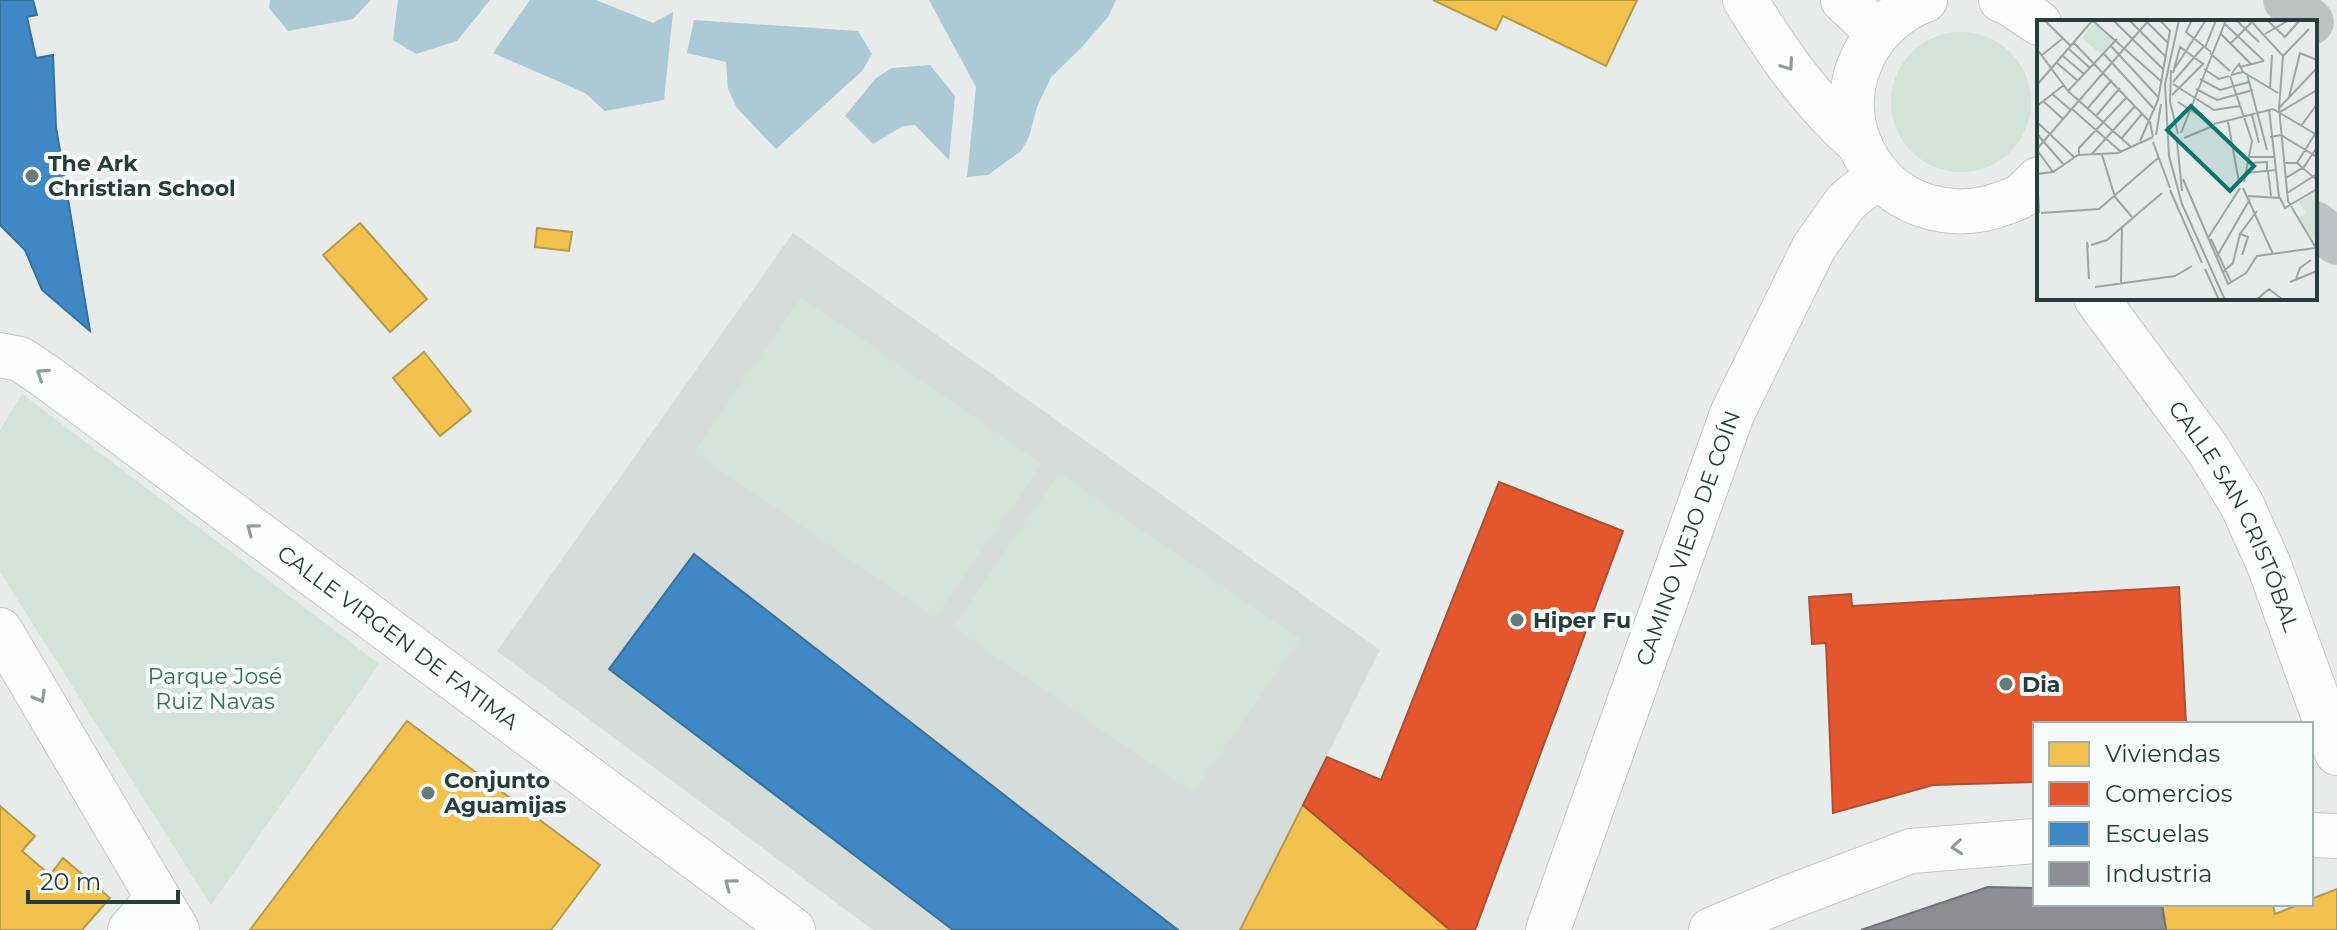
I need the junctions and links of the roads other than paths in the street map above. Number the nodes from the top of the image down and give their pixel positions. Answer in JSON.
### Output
{"nodes":[{"id":1,"x":1745,"y":0,"type":"edge"},
{"id":2,"x":1843,"y":0,"type":"edge"},
{"id":3,"x":1925,"y":0,"type":"edge"},
{"id":4,"x":2001,"y":0,"type":"edge"},
{"id":5,"x":2286,"y":0,"type":"edge"},
{"id":6,"x":2045,"y":15,"type":"edge"},
{"id":7,"x":2308,"y":20,"type":"edge"},
{"id":8,"x":2317,"y":28,"type":"edge"},
{"id":9,"x":1877,"y":32,"type":"junction"},
{"id":10,"x":2337,"y":45,"type":"edge"},
{"id":11,"x":1869,"y":160,"type":"junction"},
{"id":12,"x":2032,"y":199,"type":"edge"},
{"id":13,"x":2317,"y":226,"type":"edge"},
{"id":14,"x":2337,"y":242,"type":"edge"},
{"id":15,"x":2097,"y":300,"type":"edge"},
{"id":16,"x":0,"y":355,"type":"edge"},
{"id":17,"x":4,"y":646,"type":"edge"},
{"id":18,"x":2337,"y":753,"type":"edge"},
{"id":19,"x":2313,"y":835,"type":"edge"},
{"id":20,"x":2337,"y":836,"type":"edge"},
{"id":21,"x":2033,"y":841,"type":"edge"},
{"id":22,"x":168,"y":914,"type":"edge"},
{"id":23,"x":130,"y":930,"type":"edge"},
{"id":24,"x":793,"y":930,"type":"edge"},
{"id":25,"x":1548,"y":930,"type":"edge"},
{"id":26,"x":1711,"y":930,"type":"edge"}],
"edges":[{"from":1,"to":11,"type":"street","one_way":true},
{"from":2,"to":9,"type":"street"},
{"from":3,"to":9,"type":"street"},
{"from":4,"to":6,"type":"street"},
{"from":5,"to":7,"type":"highway"},
{"from":8,"to":10,"type":"highway"},
{"from":9,"to":11,"type":"street"},
{"from":11,"to":12,"type":"street"},
{"from":11,"to":25,"type":"street","name":"CAMINO VIEJO DE COÍN"},
{"from":13,"to":14,"type":"highway"},
{"from":15,"to":18,"type":"street","name":"CALLE SAN CRISTÓBAL"},
{"from":24,"to":16,"type":"street","name":"CALLE VIRGEN DE FATIMA","one_way":true},
{"from":17,"to":22,"type":"street","one_way":true},
{"from":19,"to":20,"type":"street"},
{"from":21,"to":26,"type":"street","one_way":true},
{"from":22,"to":23,"type":"street"}]}
